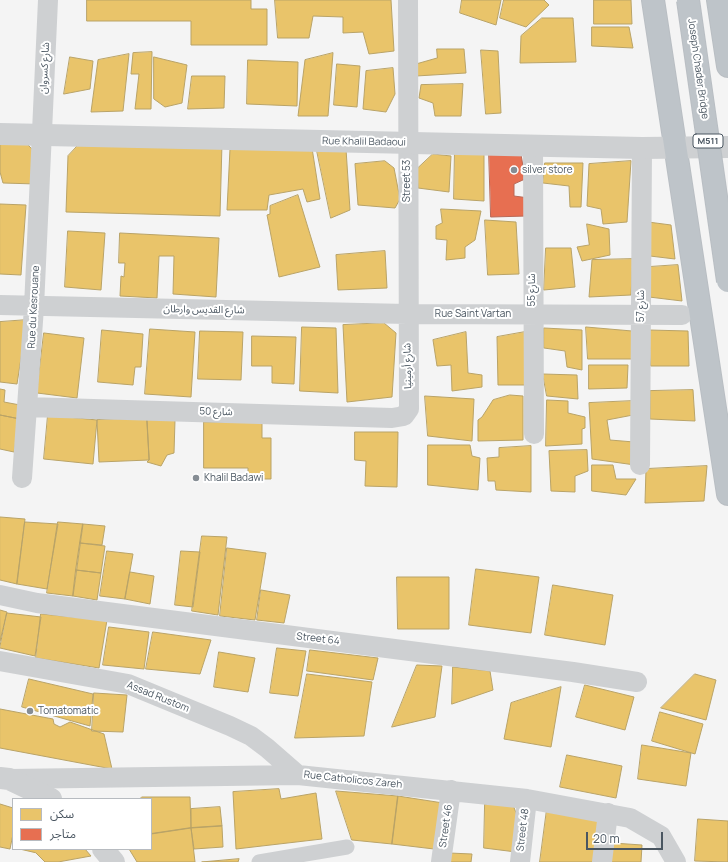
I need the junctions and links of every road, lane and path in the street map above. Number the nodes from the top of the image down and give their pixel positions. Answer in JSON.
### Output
{"nodes":[{"id":1,"x":48,"y":0,"type":"edge"},
{"id":2,"x":408,"y":0,"type":"edge"},
{"id":3,"x":653,"y":0,"type":"edge"},
{"id":4,"x":688,"y":0,"type":"edge"},
{"id":5,"x":718,"y":0,"type":"edge"},
{"id":6,"x":728,"y":66,"type":"edge"},
{"id":7,"x":0,"y":134,"type":"edge"},
{"id":8,"x":42,"y":135,"type":"junction"},
{"id":9,"x":408,"y":143,"type":"junction"},
{"id":10,"x":533,"y":145,"type":"junction"},
{"id":11,"x":728,"y":147,"type":"edge"},
{"id":12,"x":642,"y":148,"type":"junction"},
{"id":13,"x":675,"y":148,"type":"junction"},
{"id":14,"x":728,"y":281,"type":"edge"},
{"id":15,"x":0,"y":305,"type":"edge"},
{"id":16,"x":34,"y":307,"type":"junction"},
{"id":17,"x":407,"y":314,"type":"junction"},
{"id":18,"x":532,"y":314,"type":"junction"},
{"id":19,"x":641,"y":315,"type":"junction"},
{"id":20,"x":682,"y":315,"type":"dead end"},
{"id":21,"x":27,"y":407,"type":"junction"},
{"id":22,"x":404,"y":416,"type":"joint"},
{"id":23,"x":534,"y":434,"type":"dead end"},
{"id":24,"x":640,"y":465,"type":"dead end"},
{"id":25,"x":22,"y":478,"type":"dead end"},
{"id":26,"x":728,"y":494,"type":"edge"},
{"id":27,"x":0,"y":595,"type":"edge"},
{"id":28,"x":0,"y":661,"type":"edge"},
{"id":29,"x":636,"y":682,"type":"dead end"},
{"id":30,"x":298,"y":775,"type":"junction"},
{"id":31,"x":4,"y":779,"type":"edge"},
{"id":32,"x":451,"y":790,"type":"junction"},
{"id":33,"x":49,"y":798,"type":"edge"},
{"id":34,"x":527,"y":799,"type":"junction"},
{"id":35,"x":608,"y":813,"type":"junction"},
{"id":36,"x":347,"y":847,"type":"dead end"},
{"id":37,"x":104,"y":850,"type":"edge"},
{"id":38,"x":268,"y":861,"type":"edge"},
{"id":39,"x":114,"y":862,"type":"edge"},
{"id":40,"x":441,"y":862,"type":"edge"},
{"id":41,"x":520,"y":862,"type":"edge"},
{"id":42,"x":602,"y":862,"type":"edge"},
{"id":43,"x":676,"y":862,"type":"edge"}],
"edges":[{"from":1,"to":8,"type":"street","name":"شارع كسروان"},
{"from":2,"to":9,"type":"street","name":"Street 53"},
{"from":3,"to":13,"type":"highway"},
{"from":4,"to":14,"type":"highway","name":"Joseph Chader Bridge","number":"M511","bridge":true},
{"from":5,"to":6,"type":"highway"},
{"from":7,"to":8,"type":"street","name":"Rue Khalil Badaoui"},
{"from":8,"to":9,"type":"street","name":"Rue Khalil Badaoui"},
{"from":8,"to":16,"type":"street","name":"Rue du Kesrouane"},
{"from":9,"to":10,"type":"street","name":"Rue Khalil Badaoui"},
{"from":9,"to":17,"type":"street","name":"Street 53"},
{"from":10,"to":12,"type":"street","name":"Rue Khalil Badaoui"},
{"from":10,"to":18,"type":"street","name":"شارع 55"},
{"from":11,"to":13,"type":"street","name":"Rue Khalil Badaoui"},
{"from":12,"to":13,"type":"street","name":"Rue Khalil Badaoui"},
{"from":12,"to":19,"type":"street","name":"شارع 57"},
{"from":13,"to":26,"type":"highway"},
{"from":15,"to":16,"type":"street","name":"شارع القديس وارطان"},
{"from":16,"to":17,"type":"street","name":"شارع القديس وارطان"},
{"from":16,"to":21,"type":"street","name":"Rue du Kesrouane"},
{"from":17,"to":18,"type":"street","name":"Rue Saint Vartan"},
{"from":17,"to":22,"type":"street","name":"شارع أرمينيا"},
{"from":18,"to":19,"type":"street","name":"Rue Saint Vartan"},
{"from":18,"to":23,"type":"street","name":"شارع 55"},
{"from":19,"to":20,"type":"street","name":"Rue Saint Vartan"},
{"from":19,"to":24,"type":"street","name":"شارع 57"},
{"from":21,"to":22,"type":"street","name":"شارع 50"},
{"from":21,"to":25,"type":"street","name":"Rue du Kesrouane"},
{"from":27,"to":29,"type":"street","name":"Street 64"},
{"from":28,"to":30,"type":"street","name":"Assad Rustom"},
{"from":30,"to":31,"type":"street","name":"Rue Catholicos Zareh"},
{"from":30,"to":32,"type":"street","name":"Rue Catholicos Zareh"},
{"from":31,"to":33,"type":"street"},
{"from":32,"to":34,"type":"street","name":"Rue Catholicos Zareh"},
{"from":32,"to":40,"type":"street","name":"Street 46"},
{"from":34,"to":35,"type":"street","name":"Rue Catholicos Zareh"},
{"from":34,"to":41,"type":"street","name":"Street 48"},
{"from":35,"to":42,"type":"street"},
{"from":35,"to":43,"type":"street","name":"Rue Catholicos Zareh"},
{"from":36,"to":38,"type":"street"},
{"from":37,"to":39,"type":"street"}]}
